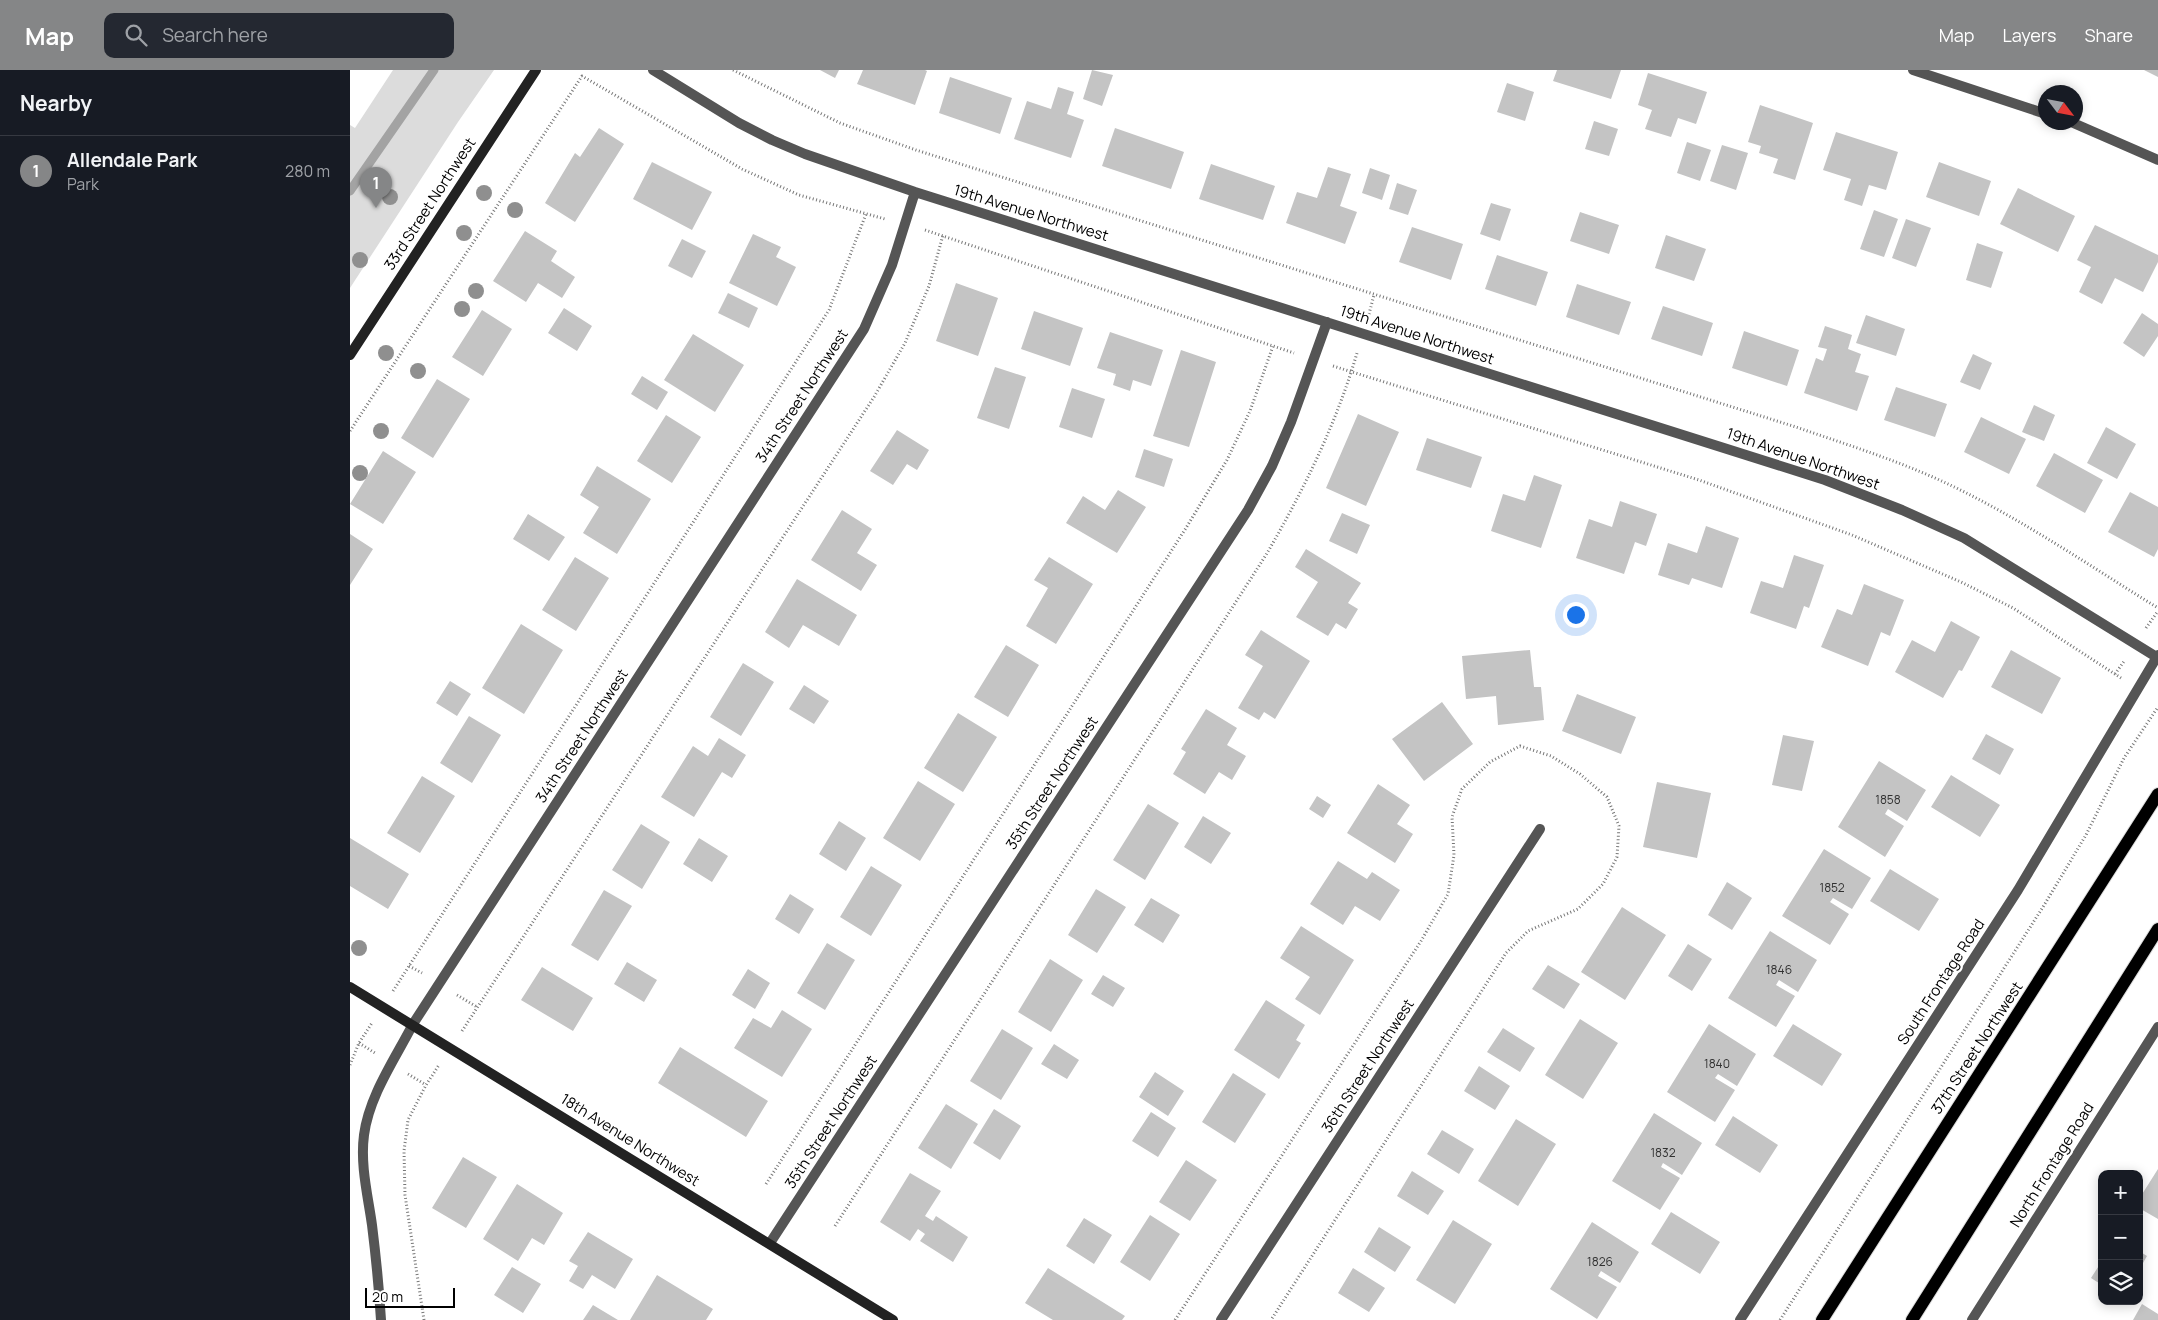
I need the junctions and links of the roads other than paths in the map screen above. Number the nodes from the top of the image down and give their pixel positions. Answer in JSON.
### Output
{"nodes":[{"id":1,"x":536,"y":70,"type":"edge"},
{"id":2,"x":653,"y":70,"type":"edge"},
{"id":3,"x":1913,"y":70,"type":"edge"},
{"id":4,"x":2038,"y":111,"type":"edge"},
{"id":5,"x":2083,"y":127,"type":"edge"},
{"id":6,"x":2158,"y":160,"type":"edge"},
{"id":7,"x":915,"y":192,"type":"junction"},
{"id":8,"x":1327,"y":322,"type":"junction"},
{"id":9,"x":350,"y":355,"type":"edge"},
{"id":10,"x":2158,"y":657,"type":"edge"},
{"id":11,"x":2158,"y":794,"type":"edge"},
{"id":12,"x":1540,"y":829,"type":"dead end"},
{"id":13,"x":2158,"y":929,"type":"edge"},
{"id":14,"x":350,"y":987,"type":"edge"},
{"id":15,"x":413,"y":1024,"type":"junction"},
{"id":16,"x":2158,"y":1027,"type":"edge"},
{"id":17,"x":770,"y":1243,"type":"junction"},
{"id":18,"x":381,"y":1320,"type":"edge"},
{"id":19,"x":893,"y":1320,"type":"edge"},
{"id":20,"x":1220,"y":1320,"type":"edge"},
{"id":21,"x":1740,"y":1320,"type":"edge"},
{"id":22,"x":1822,"y":1320,"type":"edge"},
{"id":23,"x":1912,"y":1320,"type":"edge"},
{"id":24,"x":1972,"y":1320,"type":"edge"}],
"edges":[{"from":1,"to":9,"type":"main road","name":"33rd Street Northwest"},
{"from":2,"to":7,"type":"street","name":"19th Avenue Northwest"},
{"from":3,"to":4,"type":"street"},
{"from":5,"to":6,"type":"street"},
{"from":7,"to":8,"type":"street","name":"19th Avenue Northwest"},
{"from":7,"to":15,"type":"street","name":"34th Street Northwest"},
{"from":8,"to":10,"type":"street","name":"19th Avenue Northwest"},
{"from":8,"to":17,"type":"street","name":"35th Street Northwest"},
{"from":10,"to":21,"type":"street","name":"South Frontage Road"},
{"from":11,"to":22,"type":"main road","name":"37th Street Northwest"},
{"from":12,"to":20,"type":"street","name":"36th Street Northwest"},
{"from":13,"to":23,"type":"main road"},
{"from":14,"to":15,"type":"main road","name":"18th Avenue Northwest"},
{"from":15,"to":17,"type":"main road","name":"18th Avenue Northwest"},
{"from":15,"to":18,"type":"street","name":"34th Street Northwest"},
{"from":16,"to":24,"type":"street","name":"North Frontage Road"},
{"from":17,"to":19,"type":"main road","name":"18th Avenue Northwest"}]}
